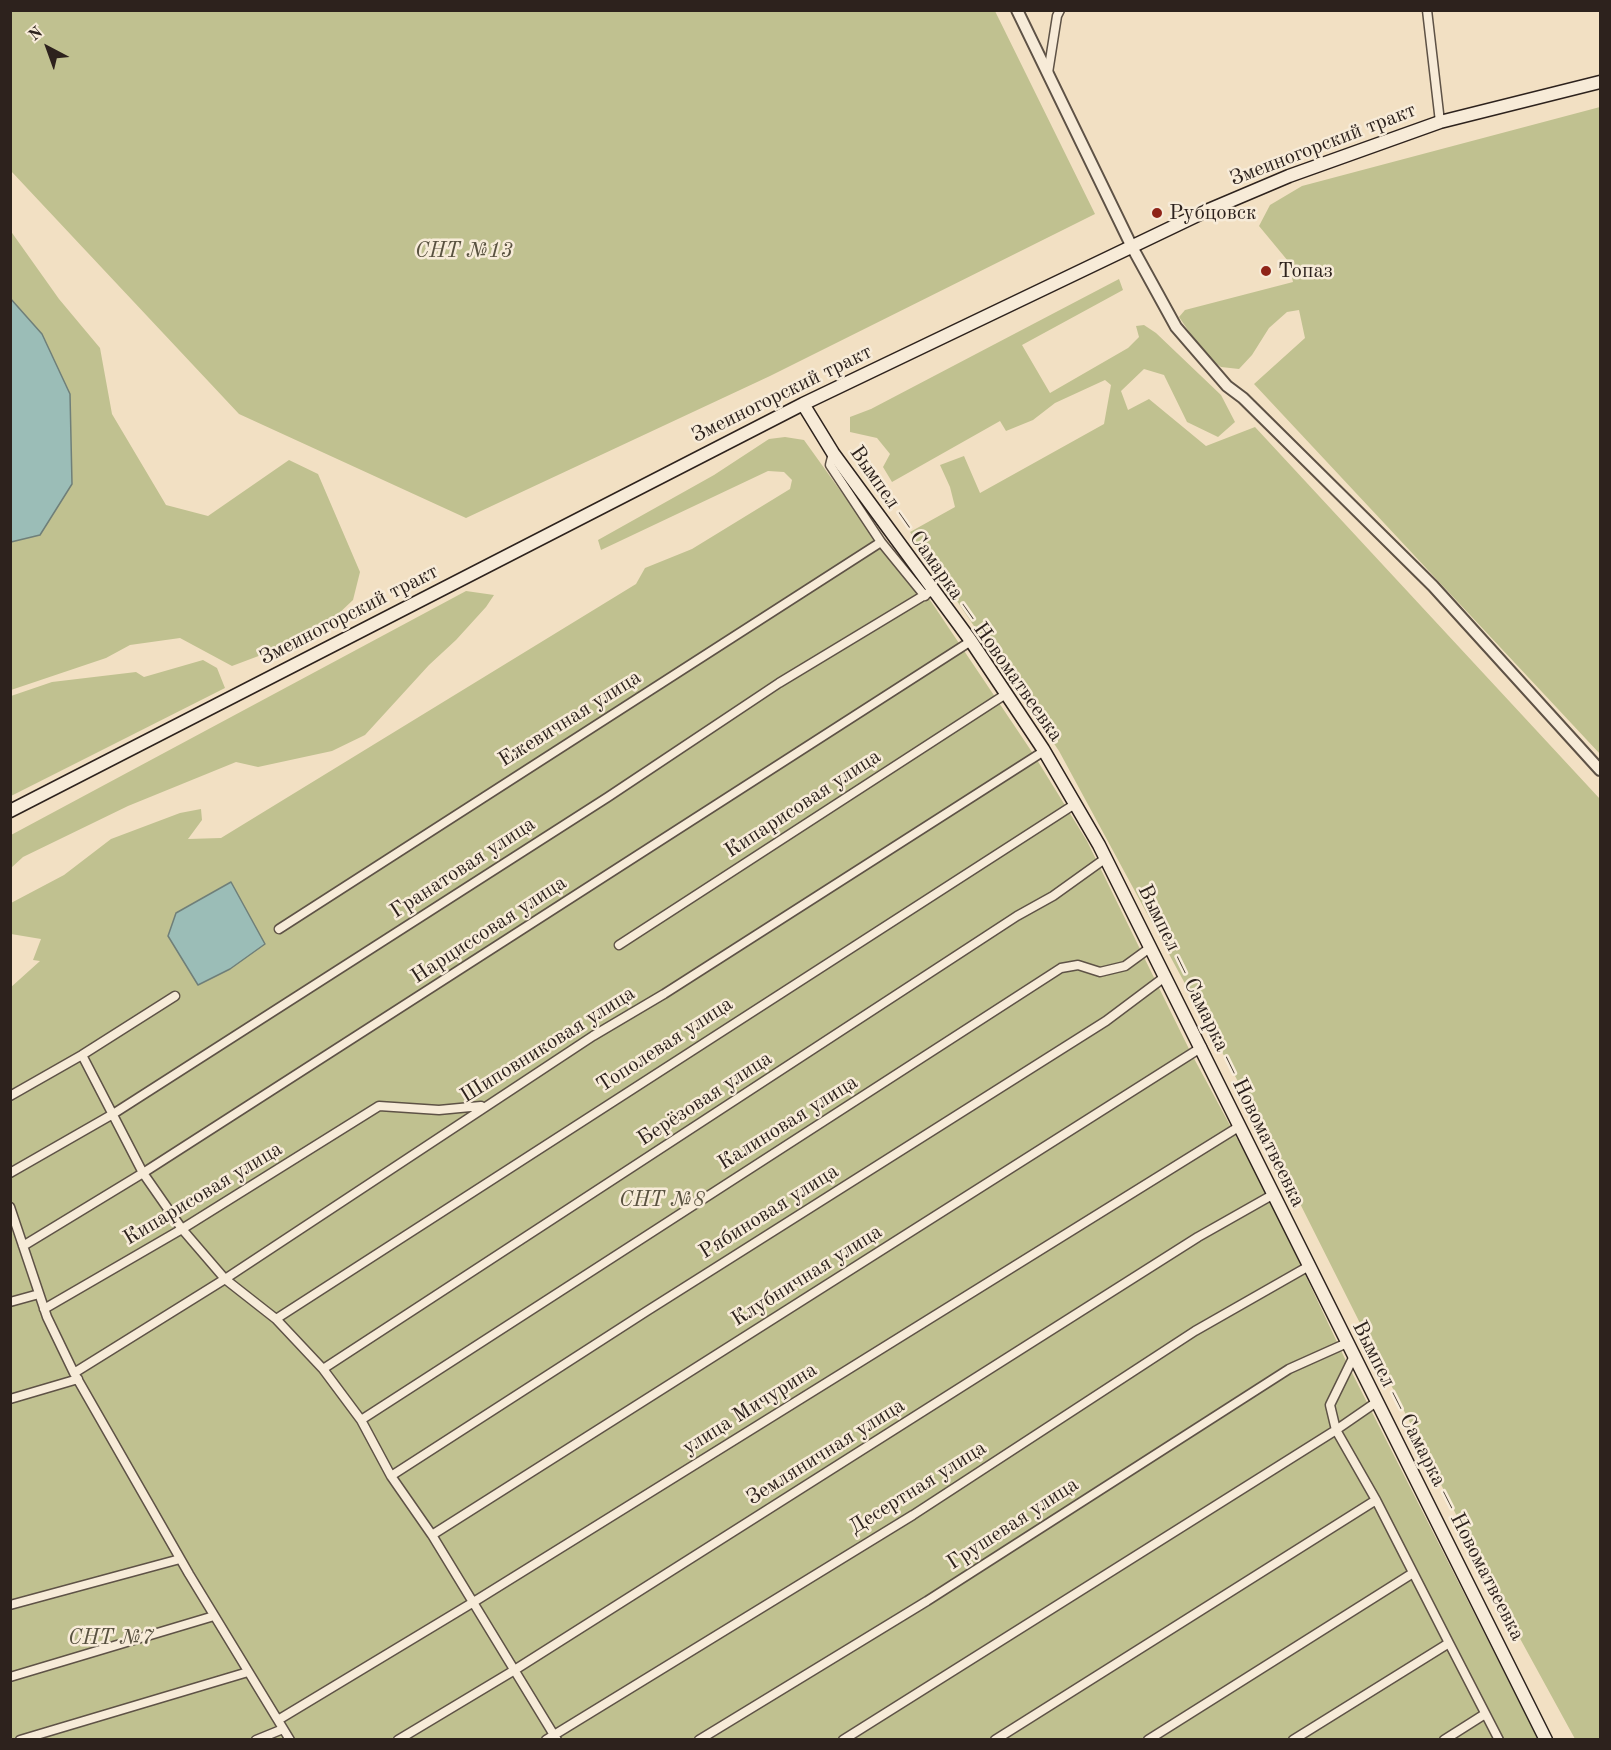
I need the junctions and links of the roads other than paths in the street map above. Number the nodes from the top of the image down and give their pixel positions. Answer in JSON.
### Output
{"nodes":[{"id":1,"x":1017,"y":10,"type":"edge"},
{"id":2,"x":1060,"y":10,"type":"edge"},
{"id":3,"x":1427,"y":10,"type":"edge"},
{"id":4,"x":1048,"y":73,"type":"junction"},
{"id":5,"x":1600,"y":82,"type":"edge"},
{"id":6,"x":1440,"y":122,"type":"junction"},
{"id":7,"x":1132,"y":247,"type":"junction"},
{"id":8,"x":803,"y":404,"type":"junction"},
{"id":9,"x":832,"y":453,"type":"junction"},
{"id":10,"x":881,"y":542,"type":"junction"},
{"id":11,"x":929,"y":593,"type":"junction"},
{"id":12,"x":971,"y":641,"type":"junction"},
{"id":13,"x":1006,"y":694,"type":"junction"},
{"id":14,"x":1044,"y":751,"type":"junction"},
{"id":15,"x":1600,"y":770,"type":"edge"},
{"id":16,"x":1075,"y":804,"type":"junction"},
{"id":17,"x":10,"y":811,"type":"edge"},
{"id":18,"x":1106,"y":858,"type":"junction"},
{"id":19,"x":279,"y":928,"type":"dead end"},
{"id":20,"x":619,"y":945,"type":"dead end"},
{"id":21,"x":1151,"y":946,"type":"junction"},
{"id":22,"x":1166,"y":976,"type":"junction"},
{"id":23,"x":175,"y":996,"type":"dead end"},
{"id":24,"x":1202,"y":1047,"type":"junction"},
{"id":25,"x":82,"y":1055,"type":"junction"},
{"id":26,"x":10,"y":1096,"type":"edge"},
{"id":27,"x":484,"y":1106,"type":"junction"},
{"id":28,"x":113,"y":1114,"type":"junction"},
{"id":29,"x":1240,"y":1126,"type":"junction"},
{"id":30,"x":10,"y":1173,"type":"edge"},
{"id":31,"x":143,"y":1173,"type":"junction"},
{"id":32,"x":1274,"y":1194,"type":"junction"},
{"id":33,"x":10,"y":1208,"type":"edge"},
{"id":34,"x":182,"y":1229,"type":"junction"},
{"id":35,"x":23,"y":1246,"type":"junction"},
{"id":36,"x":1309,"y":1266,"type":"junction"},
{"id":37,"x":225,"y":1279,"type":"junction"},
{"id":38,"x":39,"y":1294,"type":"junction"},
{"id":39,"x":10,"y":1302,"type":"edge"},
{"id":40,"x":44,"y":1309,"type":"junction"},
{"id":41,"x":276,"y":1319,"type":"junction"},
{"id":42,"x":1347,"y":1343,"type":"junction"},
{"id":43,"x":1354,"y":1356,"type":"junction"},
{"id":44,"x":323,"y":1369,"type":"junction"},
{"id":45,"x":76,"y":1376,"type":"junction"},
{"id":46,"x":10,"y":1399,"type":"edge"},
{"id":47,"x":1378,"y":1401,"type":"junction"},
{"id":48,"x":361,"y":1420,"type":"junction"},
{"id":49,"x":1336,"y":1430,"type":"junction"},
{"id":50,"x":391,"y":1476,"type":"junction"},
{"id":51,"x":1376,"y":1500,"type":"junction"},
{"id":52,"x":432,"y":1534,"type":"junction"},
{"id":53,"x":180,"y":1559,"type":"junction"},
{"id":54,"x":1413,"y":1573,"type":"junction"},
{"id":55,"x":472,"y":1603,"type":"junction"},
{"id":56,"x":10,"y":1605,"type":"edge"},
{"id":57,"x":214,"y":1616,"type":"junction"},
{"id":58,"x":1449,"y":1643,"type":"junction"},
{"id":59,"x":513,"y":1671,"type":"junction"},
{"id":60,"x":248,"y":1672,"type":"junction"},
{"id":61,"x":10,"y":1677,"type":"edge"},
{"id":62,"x":1485,"y":1714,"type":"junction"},
{"id":63,"x":278,"y":1720,"type":"junction"},
{"id":64,"x":283,"y":1729,"type":"junction"},
{"id":65,"x":552,"y":1738,"type":"edge"},
{"id":66,"x":20,"y":1740,"type":"edge"},
{"id":67,"x":256,"y":1740,"type":"edge"},
{"id":68,"x":290,"y":1740,"type":"edge"},
{"id":69,"x":398,"y":1740,"type":"edge"},
{"id":70,"x":699,"y":1740,"type":"edge"},
{"id":71,"x":843,"y":1740,"type":"edge"},
{"id":72,"x":995,"y":1740,"type":"edge"},
{"id":73,"x":1148,"y":1740,"type":"edge"},
{"id":74,"x":1293,"y":1740,"type":"edge"},
{"id":75,"x":1444,"y":1740,"type":"edge"},
{"id":76,"x":1499,"y":1740,"type":"edge"},
{"id":77,"x":1546,"y":1740,"type":"edge"}],
"edges":[{"from":1,"to":4,"type":"street"},
{"from":2,"to":4,"type":"street"},
{"from":3,"to":6,"type":"street"},
{"from":4,"to":7,"type":"street"},
{"from":5,"to":6,"type":"main road","name":"Змеиногорский тракт"},
{"from":6,"to":7,"type":"main road","name":"Змеиногорский тракт"},
{"from":7,"to":8,"type":"main road","name":"Змеиногорский тракт"},
{"from":7,"to":15,"type":"street"},
{"from":8,"to":9,"type":"main road","name":"Вымпел — Самарка — Новоматвеевка"},
{"from":8,"to":17,"type":"main road","name":"Змеиногорский тракт"},
{"from":9,"to":10,"type":"street"},
{"from":9,"to":11,"type":"main road","name":"Вымпел — Самарка — Новоматвеевка"},
{"from":10,"to":11,"type":"street"},
{"from":10,"to":19,"type":"street","name":"Ежевичная улица"},
{"from":11,"to":12,"type":"main road","name":"Вымпел — Самарка — Новоматвеевка"},
{"from":11,"to":28,"type":"street","name":"Гранатовая улица"},
{"from":12,"to":13,"type":"main road","name":"Вымпел — Самарка — Новоматвеевка"},
{"from":12,"to":31,"type":"street","name":"Нарциссовая улица"},
{"from":13,"to":14,"type":"main road","name":"Вымпел — Самарка — Новоматвеевка"},
{"from":13,"to":20,"type":"street","name":"Кипарисовая улица"},
{"from":14,"to":16,"type":"main road","name":"Вымпел — Самарка — Новоматвеевка"},
{"from":14,"to":27,"type":"street","name":"Шиповниковая улица"},
{"from":16,"to":18,"type":"main road","name":"Вымпел — Самарка — Новоматвеевка"},
{"from":16,"to":41,"type":"street","name":"Тополевая улица"},
{"from":18,"to":21,"type":"main road","name":"Вымпел — Самарка — Новоматвеевка"},
{"from":18,"to":44,"type":"street","name":"Берёзовая улица"},
{"from":21,"to":22,"type":"main road","name":"Вымпел — Самарка — Новоматвеевка"},
{"from":21,"to":48,"type":"street","name":"Калиновая улица"},
{"from":22,"to":24,"type":"main road","name":"Вымпел — Самарка — Новоматвеевка"},
{"from":22,"to":50,"type":"street","name":"Рябиновая улица"},
{"from":23,"to":25,"type":"street"},
{"from":24,"to":29,"type":"main road","name":"Вымпел — Самарка — Новоматвеевка"},
{"from":24,"to":52,"type":"street","name":"Клубничная улица"},
{"from":25,"to":26,"type":"street"},
{"from":25,"to":28,"type":"street"},
{"from":27,"to":34,"type":"street","name":"Кипарисовая улица"},
{"from":27,"to":37,"type":"street","name":"Шиповниковая улица"},
{"from":28,"to":30,"type":"street","name":"Гранатовая улица"},
{"from":28,"to":31,"type":"street"},
{"from":29,"to":32,"type":"main road","name":"Вымпел — Самарка — Новоматвеевка"},
{"from":29,"to":55,"type":"street","name":"улица Мичурина"},
{"from":31,"to":34,"type":"street"},
{"from":31,"to":35,"type":"street","name":"Нарциссовая улица"},
{"from":32,"to":36,"type":"main road","name":"Вымпел — Самарка — Новоматвеевка"},
{"from":32,"to":59,"type":"street","name":"Земляничная улица"},
{"from":33,"to":35,"type":"street"},
{"from":34,"to":37,"type":"street"},
{"from":34,"to":40,"type":"street","name":"Кипарисовая улица"},
{"from":35,"to":38,"type":"street"},
{"from":36,"to":42,"type":"main road","name":"Вымпел — Самарка — Новоматвеевка"},
{"from":36,"to":65,"type":"street","name":"Десертная улица"},
{"from":37,"to":41,"type":"street"},
{"from":37,"to":45,"type":"street","name":"Шиповниковая улица"},
{"from":38,"to":39,"type":"street"},
{"from":38,"to":40,"type":"street"},
{"from":40,"to":45,"type":"street"},
{"from":41,"to":44,"type":"street"},
{"from":42,"to":43,"type":"main road","name":"Вымпел — Самарка — Новоматвеевка"},
{"from":42,"to":70,"type":"street","name":"Грушевая улица"},
{"from":43,"to":47,"type":"main road","name":"Вымпел — Самарка — Новоматвеевка"},
{"from":43,"to":49,"type":"street"},
{"from":44,"to":48,"type":"street"},
{"from":45,"to":46,"type":"street","name":"Шиповниковая улица"},
{"from":45,"to":53,"type":"street"},
{"from":47,"to":49,"type":"street"},
{"from":47,"to":77,"type":"main road","name":"Вымпел — Самарка — Новоматвеевка"},
{"from":48,"to":50,"type":"street"},
{"from":49,"to":51,"type":"street"},
{"from":49,"to":71,"type":"street"},
{"from":50,"to":52,"type":"street"},
{"from":51,"to":54,"type":"street"},
{"from":51,"to":72,"type":"street"},
{"from":52,"to":55,"type":"street"},
{"from":53,"to":56,"type":"street"},
{"from":53,"to":57,"type":"street"},
{"from":54,"to":58,"type":"street"},
{"from":54,"to":73,"type":"street"},
{"from":55,"to":59,"type":"street"},
{"from":55,"to":63,"type":"street","name":"улица Мичурина"},
{"from":57,"to":60,"type":"street"},
{"from":57,"to":61,"type":"street"},
{"from":58,"to":62,"type":"street"},
{"from":58,"to":74,"type":"street"},
{"from":59,"to":65,"type":"street"},
{"from":59,"to":69,"type":"street","name":"Земляничная улица"},
{"from":60,"to":63,"type":"street"},
{"from":60,"to":66,"type":"street"},
{"from":62,"to":75,"type":"street"},
{"from":62,"to":76,"type":"street"},
{"from":63,"to":64,"type":"street"},
{"from":64,"to":67,"type":"street"},
{"from":64,"to":68,"type":"street"}]}
